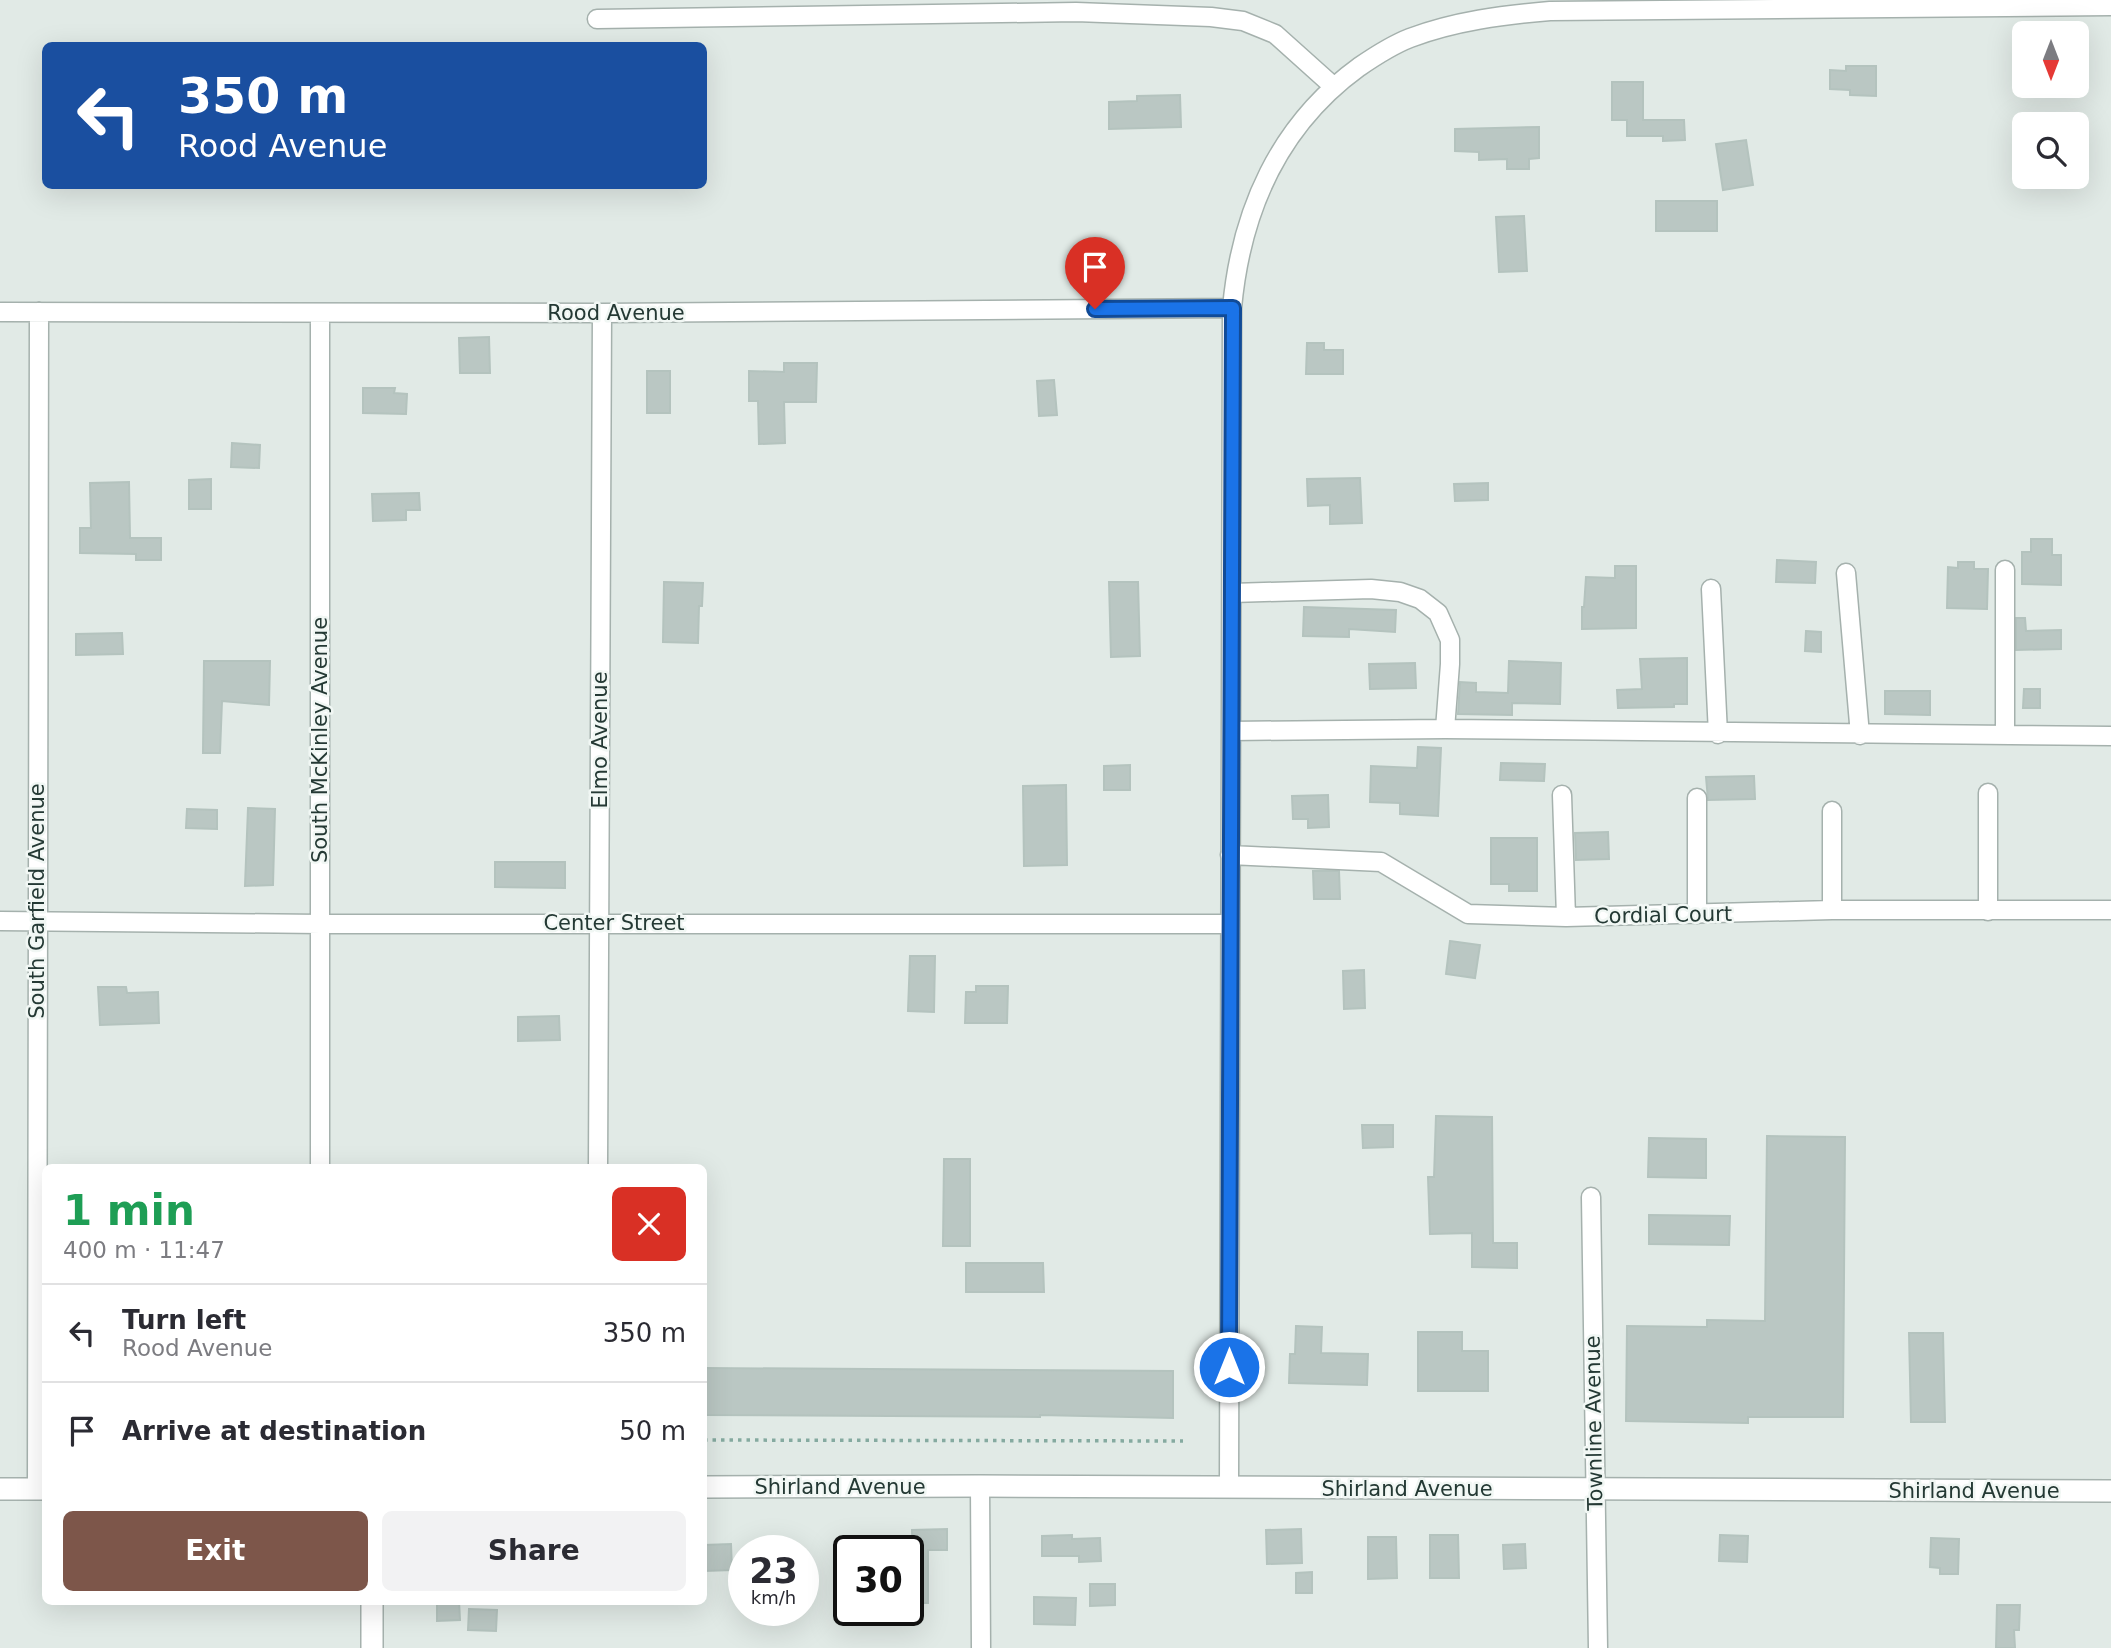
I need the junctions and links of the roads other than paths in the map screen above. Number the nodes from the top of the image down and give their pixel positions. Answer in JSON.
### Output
{"nodes":[{"id":1,"x":1076,"y":6,"type":"edge"},
{"id":2,"x":2111,"y":6,"type":"edge"},
{"id":3,"x":1506,"y":7,"type":"edge"},
{"id":4,"x":597,"y":19,"type":"dead end"},
{"id":5,"x":1333,"y":86,"type":"junction"},
{"id":6,"x":1233,"y":308,"type":"junction"},
{"id":7,"x":0,"y":312,"type":"edge"},
{"id":8,"x":39,"y":312,"type":"junction"},
{"id":9,"x":320,"y":313,"type":"junction"},
{"id":10,"x":602,"y":313,"type":"junction"},
{"id":11,"x":2005,"y":570,"type":"dead end"},
{"id":12,"x":1846,"y":573,"type":"dead end"},
{"id":13,"x":1711,"y":589,"type":"dead end"},
{"id":14,"x":1232,"y":593,"type":"junction"},
{"id":15,"x":1445,"y":729,"type":"junction"},
{"id":16,"x":1231,"y":731,"type":"junction"},
{"id":17,"x":1718,"y":734,"type":"junction"},
{"id":18,"x":2005,"y":734,"type":"junction"},
{"id":19,"x":1860,"y":735,"type":"junction"},
{"id":20,"x":2111,"y":736,"type":"edge"},
{"id":21,"x":1988,"y":793,"type":"dead end"},
{"id":22,"x":1562,"y":795,"type":"dead end"},
{"id":23,"x":1697,"y":798,"type":"dead end"},
{"id":24,"x":1832,"y":811,"type":"dead end"},
{"id":25,"x":1230,"y":855,"type":"junction"},
{"id":26,"x":1832,"y":910,"type":"junction"},
{"id":27,"x":2111,"y":910,"type":"edge"},
{"id":28,"x":1988,"y":911,"type":"junction"},
{"id":29,"x":1697,"y":915,"type":"junction"},
{"id":30,"x":1566,"y":917,"type":"junction"},
{"id":31,"x":37,"y":920,"type":"junction"},
{"id":32,"x":0,"y":921,"type":"edge"},
{"id":33,"x":599,"y":923,"type":"junction"},
{"id":34,"x":321,"y":924,"type":"junction"},
{"id":35,"x":1229,"y":924,"type":"junction"},
{"id":36,"x":320,"y":1164,"type":"edge"},
{"id":37,"x":598,"y":1164,"type":"edge"},
{"id":38,"x":1591,"y":1197,"type":"dead end"},
{"id":39,"x":980,"y":1486,"type":"junction"},
{"id":40,"x":707,"y":1487,"type":"edge"},
{"id":41,"x":1229,"y":1488,"type":"junction"},
{"id":42,"x":0,"y":1489,"type":"edge"},
{"id":43,"x":41,"y":1489,"type":"edge"},
{"id":44,"x":1595,"y":1490,"type":"junction"},
{"id":45,"x":2111,"y":1491,"type":"edge"},
{"id":46,"x":372,"y":1605,"type":"edge"},
{"id":47,"x":372,"y":1648,"type":"edge"},
{"id":48,"x":981,"y":1648,"type":"edge"},
{"id":49,"x":1598,"y":1648,"type":"edge"}],
"edges":[{"from":1,"to":4,"type":"street"},
{"from":1,"to":5,"type":"street"},
{"from":2,"to":3,"type":"street"},
{"from":3,"to":5,"type":"street"},
{"from":5,"to":6,"type":"street"},
{"from":6,"to":10,"type":"street","name":"Rood Avenue"},
{"from":6,"to":14,"type":"street"},
{"from":7,"to":8,"type":"street","name":"Rood Avenue"},
{"from":8,"to":9,"type":"street","name":"Rood Avenue"},
{"from":8,"to":31,"type":"street","name":"South Garfield Avenue"},
{"from":9,"to":10,"type":"street","name":"Rood Avenue"},
{"from":9,"to":34,"type":"street","name":"South McKinley Avenue"},
{"from":10,"to":33,"type":"street","name":"Elmo Avenue"},
{"from":11,"to":18,"type":"street"},
{"from":12,"to":19,"type":"street"},
{"from":13,"to":17,"type":"street"},
{"from":14,"to":15,"type":"street"},
{"from":14,"to":16,"type":"street"},
{"from":15,"to":16,"type":"street"},
{"from":15,"to":17,"type":"street"},
{"from":16,"to":25,"type":"street"},
{"from":17,"to":19,"type":"street"},
{"from":18,"to":19,"type":"street"},
{"from":18,"to":20,"type":"street"},
{"from":21,"to":28,"type":"street"},
{"from":22,"to":30,"type":"street"},
{"from":23,"to":29,"type":"street"},
{"from":24,"to":26,"type":"street"},
{"from":25,"to":30,"type":"street","name":"Cordial Court"},
{"from":25,"to":35,"type":"street"},
{"from":26,"to":28,"type":"street","name":"Cordial Court"},
{"from":26,"to":29,"type":"street","name":"Cordial Court"},
{"from":27,"to":28,"type":"street","name":"Cordial Court"},
{"from":29,"to":30,"type":"street","name":"Cordial Court"},
{"from":31,"to":32,"type":"street","name":"Center Street"},
{"from":31,"to":34,"type":"street","name":"Center Street"},
{"from":31,"to":43,"type":"street","name":"South Garfield Avenue"},
{"from":33,"to":34,"type":"street","name":"Center Street"},
{"from":33,"to":35,"type":"street","name":"Center Street"},
{"from":33,"to":37,"type":"street","name":"Elmo Avenue"},
{"from":34,"to":36,"type":"street","name":"South McKinley Avenue"},
{"from":35,"to":41,"type":"street"},
{"from":38,"to":44,"type":"street","name":"Townline Avenue"},
{"from":39,"to":40,"type":"street","name":"Shirland Avenue"},
{"from":39,"to":41,"type":"street","name":"Shirland Avenue"},
{"from":39,"to":48,"type":"street"},
{"from":41,"to":44,"type":"street","name":"Shirland Avenue"},
{"from":42,"to":43,"type":"street"},
{"from":44,"to":45,"type":"street","name":"Shirland Avenue"},
{"from":44,"to":49,"type":"street","name":"Townline Avenue"},
{"from":46,"to":47,"type":"street"}]}
